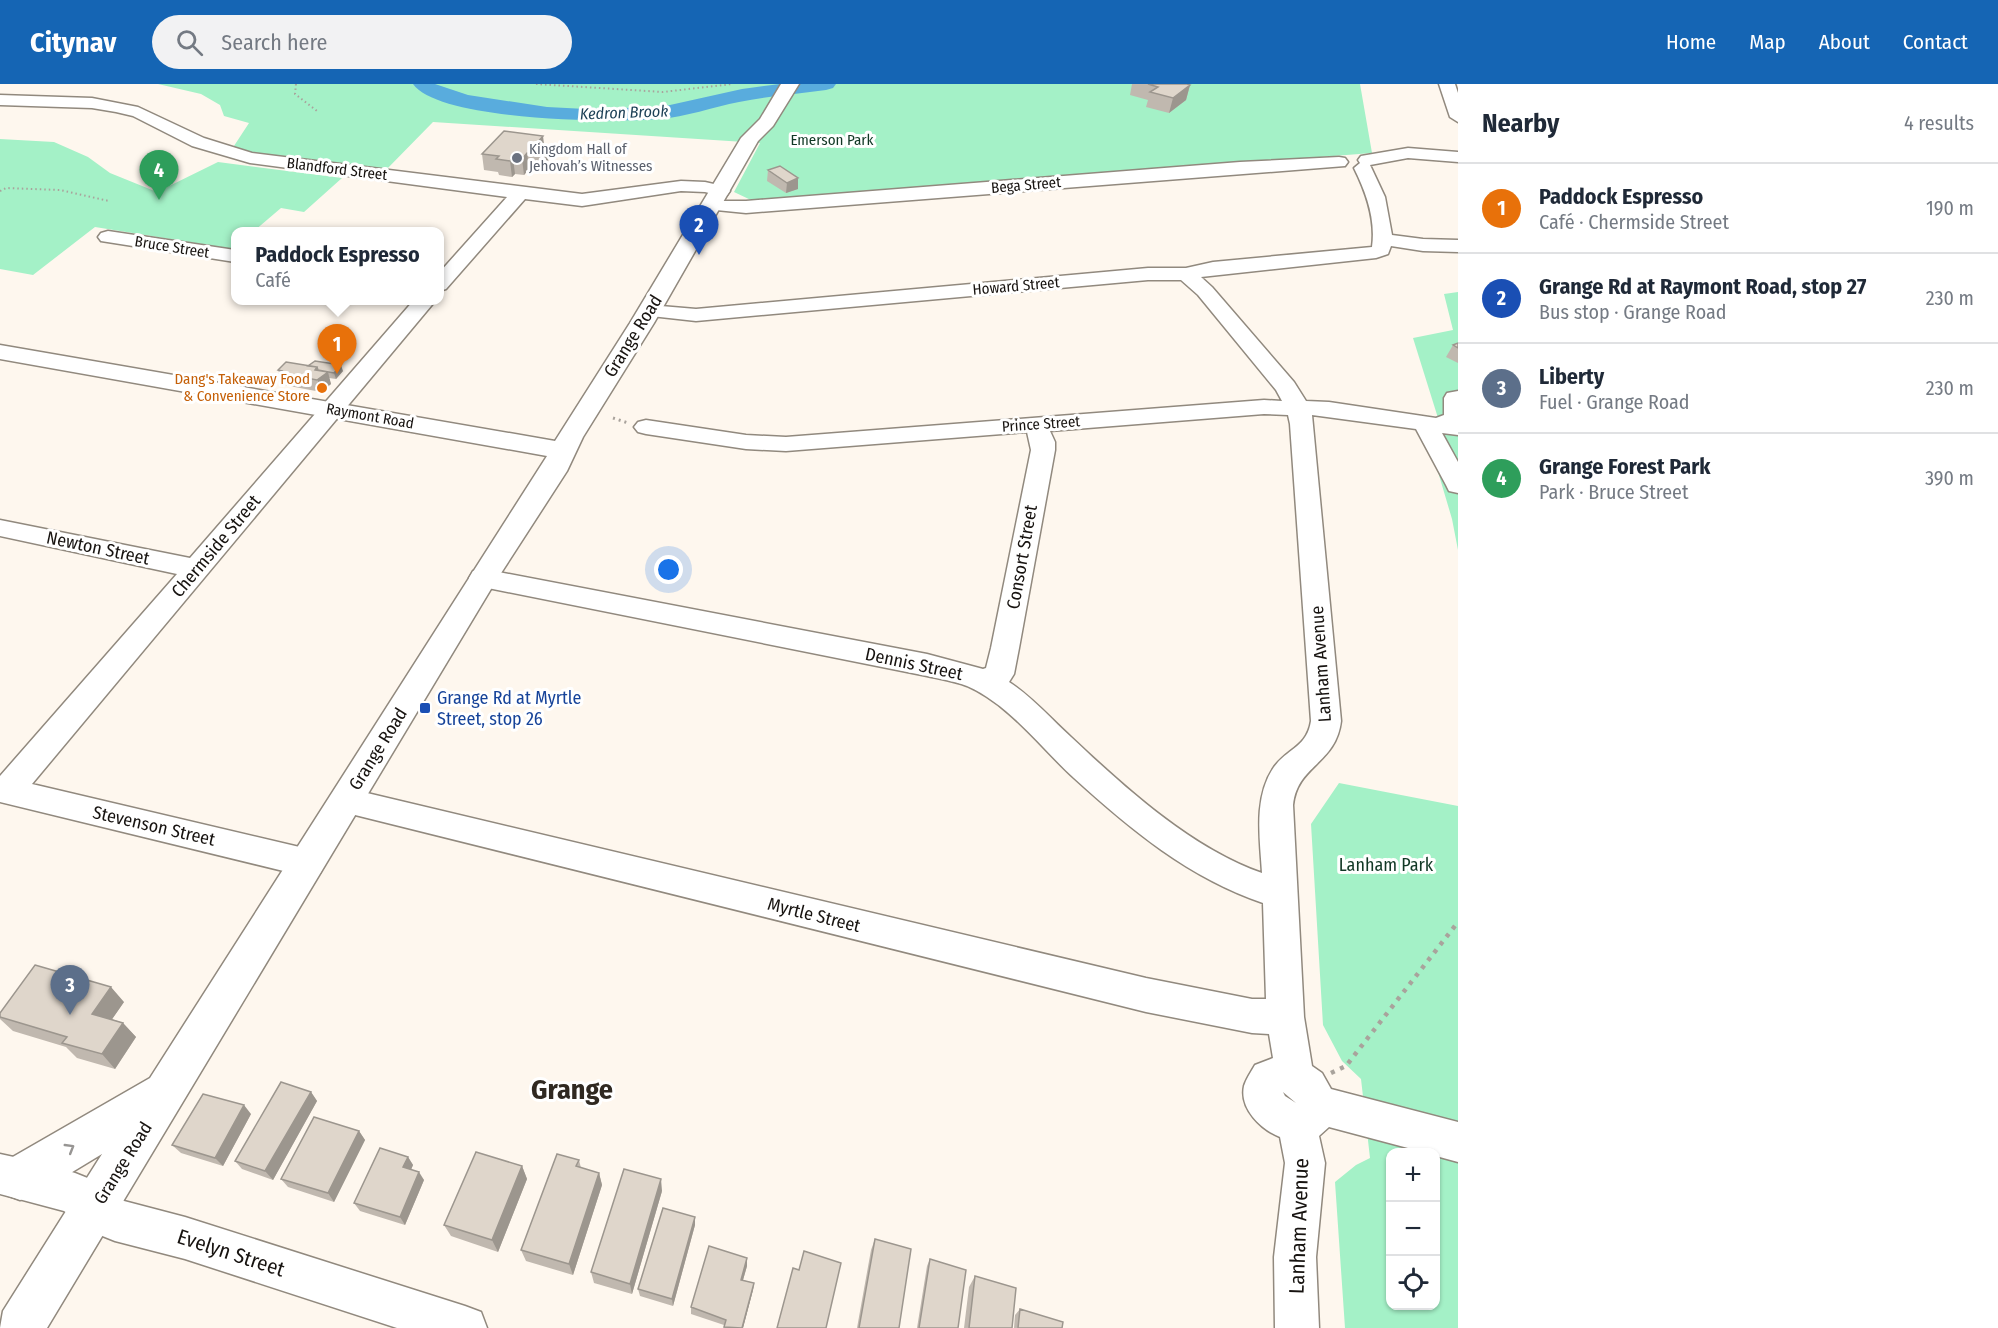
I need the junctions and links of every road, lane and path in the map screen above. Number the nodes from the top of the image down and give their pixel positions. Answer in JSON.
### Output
{"nodes":[{"id":1,"x":296,"y":84,"type":"edge"},
{"id":2,"x":536,"y":84,"type":"edge"},
{"id":3,"x":732,"y":84,"type":"edge"},
{"id":4,"x":775,"y":84,"type":"edge"},
{"id":5,"x":790,"y":84,"type":"edge"},
{"id":6,"x":1447,"y":84,"type":"edge"},
{"id":7,"x":0,"y":100,"type":"edge"},
{"id":8,"x":317,"y":111,"type":"dead end"},
{"id":9,"x":765,"y":112,"type":"junction"},
{"id":10,"x":1458,"y":117,"type":"edge"},
{"id":11,"x":1458,"y":156,"type":"edge"},
{"id":12,"x":1365,"y":164,"type":"junction"},
{"id":13,"x":0,"y":191,"type":"edge"},
{"id":14,"x":721,"y":191,"type":"junction"},
{"id":15,"x":520,"y":193,"type":"junction"},
{"id":16,"x":110,"y":201,"type":"dead end"},
{"id":17,"x":108,"y":237,"type":"dead end"},
{"id":18,"x":1382,"y":244,"type":"junction"},
{"id":19,"x":1458,"y":246,"type":"edge"},
{"id":20,"x":231,"y":255,"type":"edge"},
{"id":21,"x":1186,"y":274,"type":"junction"},
{"id":22,"x":444,"y":279,"type":"edge"},
{"id":23,"x":422,"y":305,"type":"edge"},
{"id":24,"x":649,"y":311,"type":"junction"},
{"id":25,"x":0,"y":352,"type":"edge"},
{"id":26,"x":1458,"y":398,"type":"edge"},
{"id":27,"x":1298,"y":408,"type":"junction"},
{"id":28,"x":333,"y":410,"type":"junction"},
{"id":29,"x":1036,"y":425,"type":"junction"},
{"id":30,"x":1440,"y":426,"type":"edge"},
{"id":31,"x":646,"y":427,"type":"dead end"},
{"id":32,"x":563,"y":452,"type":"junction"},
{"id":33,"x":1458,"y":485,"type":"edge"},
{"id":34,"x":0,"y":528,"type":"edge"},
{"id":35,"x":197,"y":569,"type":"junction"},
{"id":36,"x":483,"y":579,"type":"junction"},
{"id":37,"x":984,"y":682,"type":"junction"},
{"id":38,"x":4,"y":790,"type":"edge"},
{"id":39,"x":346,"y":801,"type":"junction"},
{"id":40,"x":308,"y":862,"type":"junction"},
{"id":41,"x":1278,"y":893,"type":"junction"},
{"id":42,"x":1458,"y":922,"type":"edge"},
{"id":43,"x":1285,"y":1017,"type":"junction"},
{"id":44,"x":167,"y":1091,"type":"junction"},
{"id":45,"x":1304,"y":1097,"type":"junction"},
{"id":46,"x":1458,"y":1142,"type":"edge"},
{"id":47,"x":10,"y":1176,"type":"edge"},
{"id":48,"x":95,"y":1207,"type":"junction"},
{"id":49,"x":20,"y":1328,"type":"edge"},
{"id":50,"x":465,"y":1328,"type":"edge"},
{"id":51,"x":1297,"y":1328,"type":"edge"}],
"edges":[{"from":1,"to":8,"type":"path"},
{"from":2,"to":3,"type":"path"},
{"from":4,"to":9,"type":"main road"},
{"from":5,"to":9,"type":"main road","name":"Grange Road"},
{"from":6,"to":10,"type":"street"},
{"from":7,"to":15,"type":"street","name":"Blandford Street"},
{"from":9,"to":14,"type":"main road","name":"Grange Road"},
{"from":11,"to":12,"type":"street"},
{"from":12,"to":14,"type":"street","name":"Bega Street"},
{"from":12,"to":18,"type":"street"},
{"from":13,"to":16,"type":"path"},
{"from":14,"to":15,"type":"street","name":"Blandford Street"},
{"from":14,"to":24,"type":"main road","name":"Grange Road"},
{"from":15,"to":22,"type":"street"},
{"from":17,"to":20,"type":"street","name":"Bruce Street"},
{"from":18,"to":19,"type":"street","name":"Howard Street"},
{"from":18,"to":21,"type":"street","name":"Howard Street"},
{"from":21,"to":24,"type":"street","name":"Howard Street"},
{"from":21,"to":27,"type":"street","name":"Lanham Avenue"},
{"from":23,"to":28,"type":"street","name":"Chermside Street"},
{"from":24,"to":32,"type":"main road","name":"Grange Road"},
{"from":25,"to":28,"type":"main road","name":"Raymont Road"},
{"from":26,"to":30,"type":"street"},
{"from":27,"to":29,"type":"street","name":"Prince Street"},
{"from":27,"to":30,"type":"street","name":"Prince Street"},
{"from":27,"to":41,"type":"street","name":"Lanham Avenue"},
{"from":28,"to":32,"type":"main road","name":"Raymont Road"},
{"from":28,"to":35,"type":"street","name":"Chermside Street"},
{"from":29,"to":31,"type":"street","name":"Prince Street"},
{"from":29,"to":37,"type":"street","name":"Consort Street"},
{"from":30,"to":33,"type":"street"},
{"from":32,"to":36,"type":"main road","name":"Grange Road"},
{"from":34,"to":35,"type":"street","name":"Newton Street"},
{"from":35,"to":38,"type":"street","name":"Chermside Street"},
{"from":36,"to":37,"type":"street","name":"Dennis Street"},
{"from":36,"to":39,"type":"main road","name":"Grange Road"},
{"from":37,"to":41,"type":"street","name":"Dennis Street"},
{"from":38,"to":40,"type":"street","name":"Stevenson Street"},
{"from":39,"to":40,"type":"main road","name":"Grange Road"},
{"from":39,"to":43,"type":"street","name":"Myrtle Street"},
{"from":40,"to":44,"type":"main road","name":"Grange Road"},
{"from":41,"to":43,"type":"street","name":"Lanham Avenue"},
{"from":42,"to":45,"type":"path"},
{"from":43,"to":45,"type":"street","name":"Lanham Avenue"},
{"from":47,"to":44,"type":"main road","one_way":true},
{"from":44,"to":48,"type":"main road","name":"Grange Road"},
{"from":45,"to":46,"type":"street"},
{"from":45,"to":51,"type":"street","name":"Lanham Avenue"},
{"from":47,"to":48,"type":"street","name":"Evelyn Street"},
{"from":48,"to":49,"type":"main road","name":"Grange Road"},
{"from":48,"to":50,"type":"street","name":"Evelyn Street"}]}
